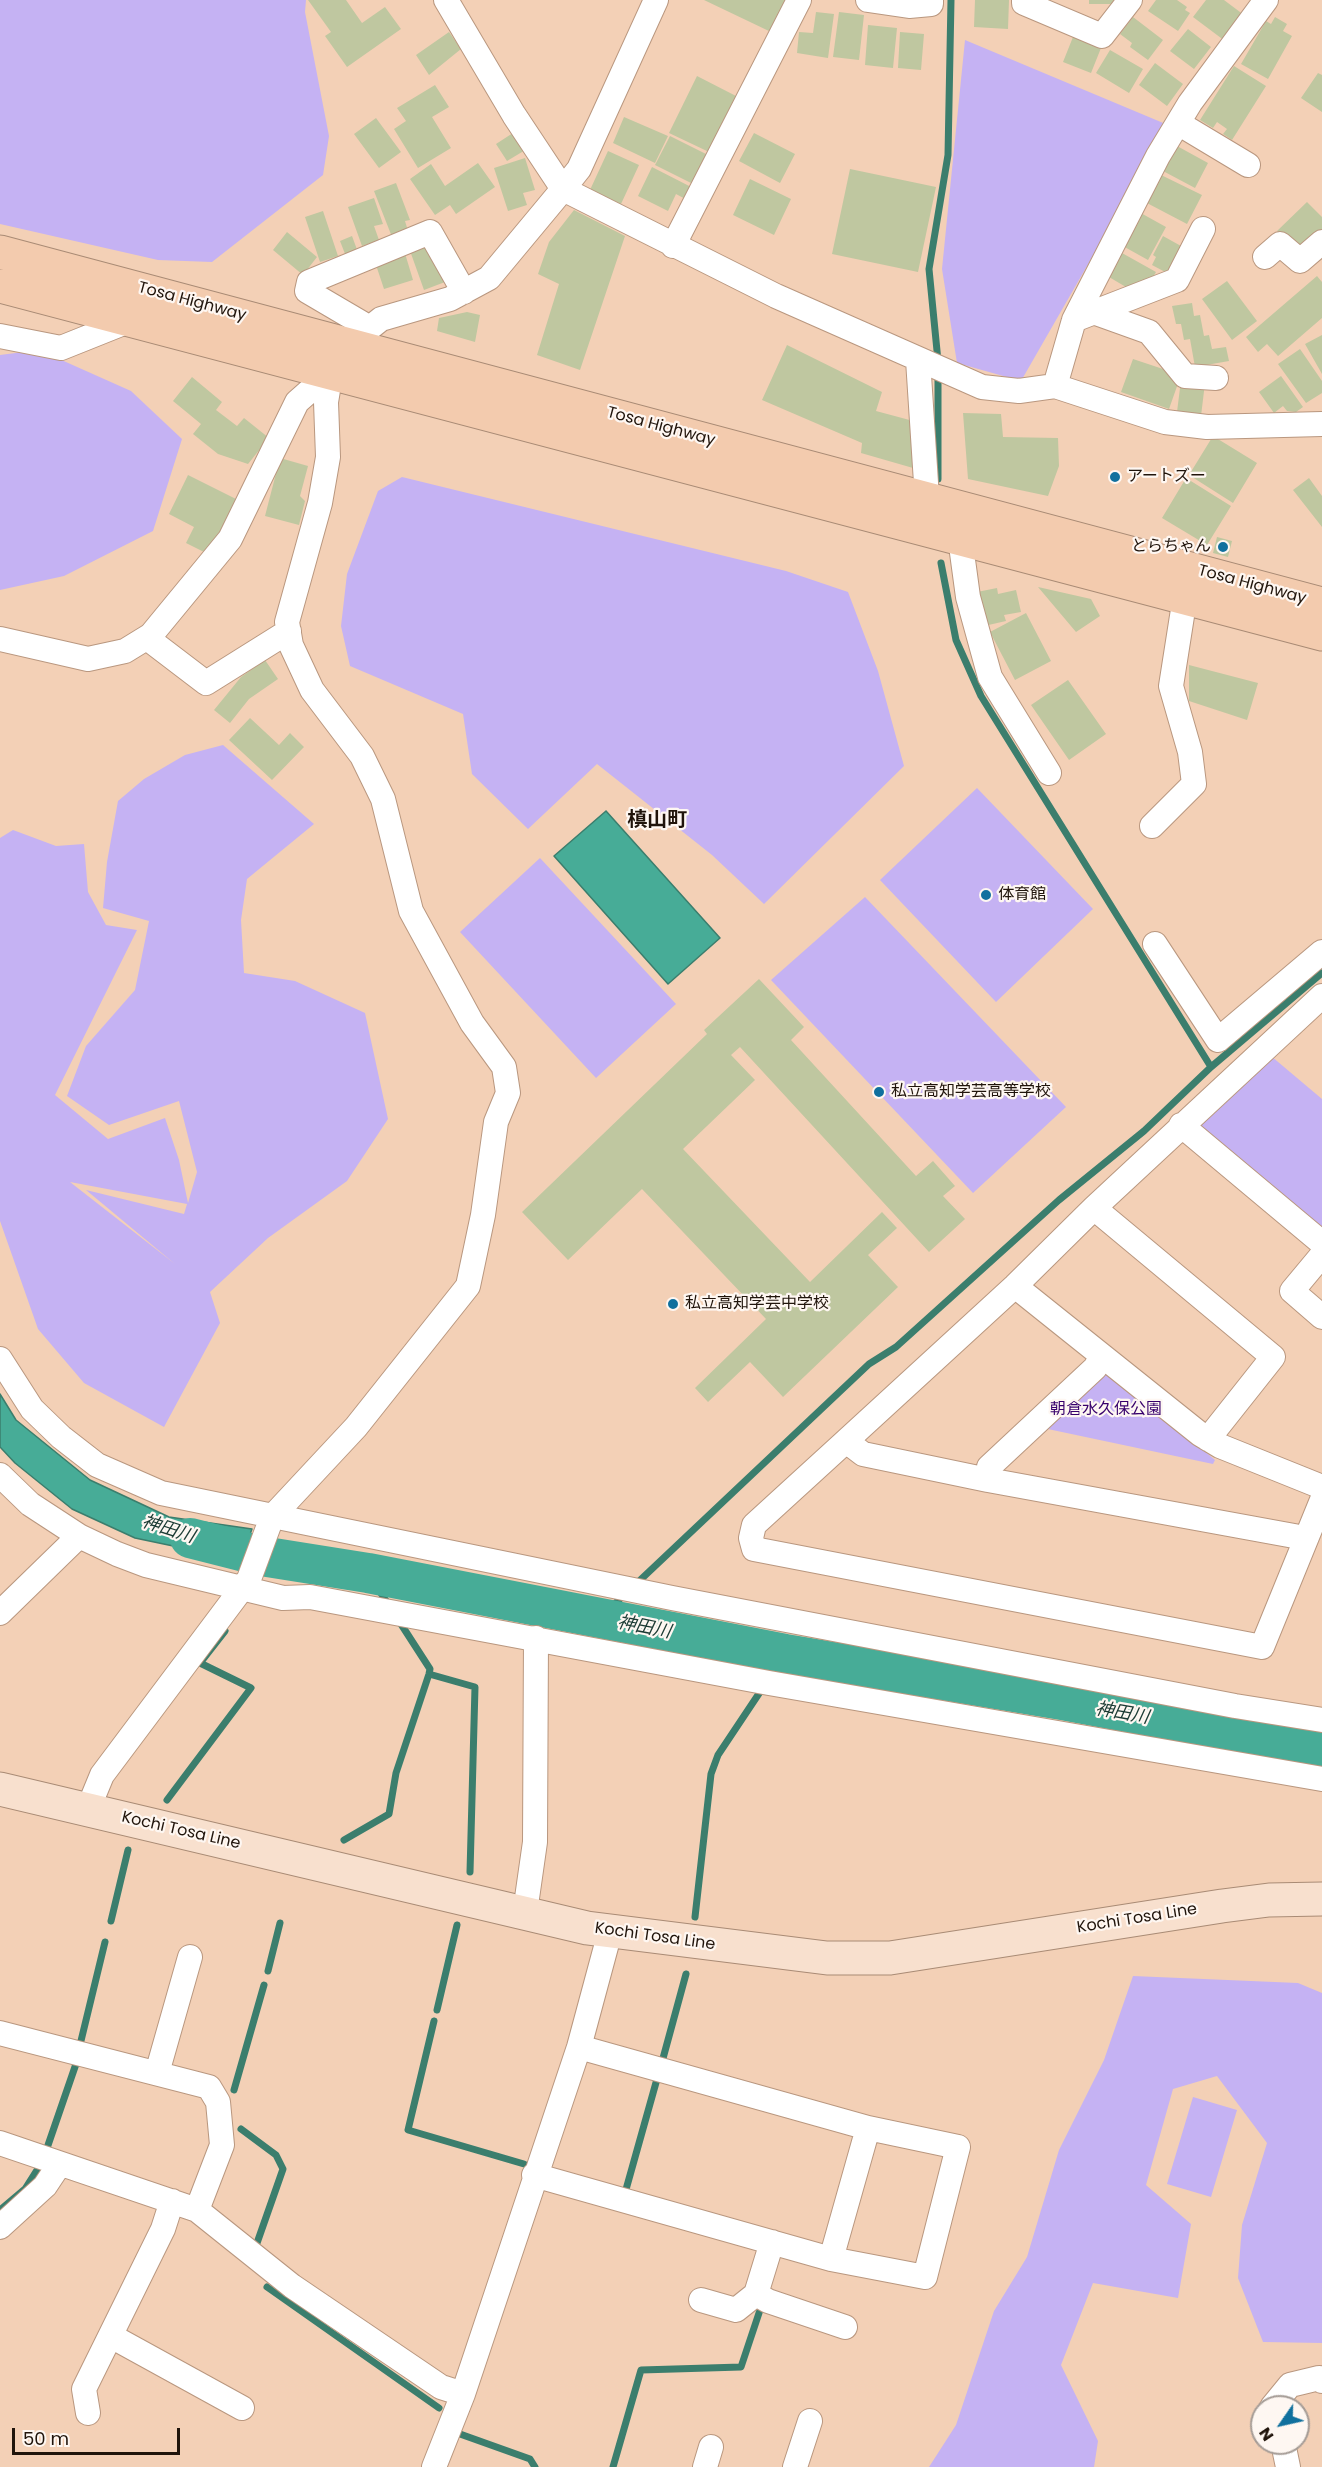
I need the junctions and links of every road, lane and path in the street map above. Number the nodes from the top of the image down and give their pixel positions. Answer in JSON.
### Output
{"nodes":[{"id":1,"x":446,"y":0,"type":"edge"},
{"id":2,"x":656,"y":0,"type":"edge"},
{"id":3,"x":799,"y":0,"type":"edge"},
{"id":4,"x":868,"y":0,"type":"edge"},
{"id":5,"x":931,"y":0,"type":"edge"},
{"id":6,"x":1024,"y":0,"type":"edge"},
{"id":7,"x":1130,"y":0,"type":"edge"},
{"id":8,"x":1266,"y":0,"type":"edge"},
{"id":9,"x":1178,"y":123,"type":"junction"},
{"id":10,"x":1248,"y":165,"type":"dead end"},
{"id":11,"x":563,"y":189,"type":"junction"},
{"id":12,"x":1203,"y":229,"type":"dead end"},
{"id":13,"x":1322,"y":242,"type":"edge"},
{"id":14,"x":673,"y":246,"type":"junction"},
{"id":15,"x":0,"y":252,"type":"edge"},
{"id":16,"x":1264,"y":257,"type":"dead end"},
{"id":17,"x":0,"y":286,"type":"edge"},
{"id":18,"x":464,"y":292,"type":"junction"},
{"id":19,"x":1085,"y":316,"type":"junction"},
{"id":20,"x":131,"y":320,"type":"junction"},
{"id":21,"x":0,"y":336,"type":"edge"},
{"id":22,"x":360,"y":336,"type":"junction"},
{"id":23,"x":920,"y":361,"type":"junction"},
{"id":24,"x":331,"y":372,"type":"junction"},
{"id":25,"x":1216,"y":378,"type":"dead end"},
{"id":26,"x":1055,"y":386,"type":"junction"},
{"id":27,"x":1322,"y":424,"type":"edge"},
{"id":28,"x":927,"y":498,"type":"junction"},
{"id":29,"x":960,"y":538,"type":"junction"},
{"id":30,"x":1185,"y":597,"type":"junction"},
{"id":31,"x":1322,"y":604,"type":"edge"},
{"id":32,"x":289,"y":631,"type":"junction"},
{"id":33,"x":1322,"y":634,"type":"edge"},
{"id":34,"x":147,"y":638,"type":"junction"},
{"id":35,"x":0,"y":639,"type":"edge"},
{"id":36,"x":1049,"y":773,"type":"dead end"},
{"id":37,"x":1152,"y":826,"type":"dead end"},
{"id":38,"x":1155,"y":944,"type":"dead end"},
{"id":39,"x":1321,"y":954,"type":"edge"},
{"id":40,"x":1322,"y":996,"type":"edge"},
{"id":41,"x":1181,"y":1125,"type":"junction"},
{"id":42,"x":1094,"y":1208,"type":"junction"},
{"id":43,"x":1322,"y":1243,"type":"edge"},
{"id":44,"x":1322,"y":1255,"type":"edge"},
{"id":45,"x":1015,"y":1286,"type":"junction"},
{"id":46,"x":1322,"y":1317,"type":"edge"},
{"id":47,"x":1102,"y":1356,"type":"junction"},
{"id":48,"x":0,"y":1359,"type":"edge"},
{"id":49,"x":1208,"y":1439,"type":"junction"},
{"id":50,"x":846,"y":1442,"type":"junction"},
{"id":51,"x":0,"y":1475,"type":"edge"},
{"id":52,"x":988,"y":1480,"type":"junction"},
{"id":53,"x":1322,"y":1487,"type":"edge"},
{"id":54,"x":1322,"y":1500,"type":"edge"},
{"id":55,"x":271,"y":1521,"type":"junction"},
{"id":56,"x":79,"y":1536,"type":"junction"},
{"id":57,"x":1305,"y":1538,"type":"junction"},
{"id":58,"x":247,"y":1583,"type":"junction"},
{"id":59,"x":0,"y":1613,"type":"edge"},
{"id":60,"x":536,"y":1638,"type":"junction"},
{"id":61,"x":1322,"y":1720,"type":"edge"},
{"id":62,"x":1322,"y":1779,"type":"edge"},
{"id":63,"x":0,"y":1789,"type":"edge"},
{"id":64,"x":88,"y":1809,"type":"junction"},
{"id":65,"x":1322,"y":1899,"type":"edge"},
{"id":66,"x":525,"y":1912,"type":"junction"},
{"id":67,"x":610,"y":1932,"type":"junction"},
{"id":68,"x":190,"y":1957,"type":"dead end"},
{"id":69,"x":0,"y":2033,"type":"edge"},
{"id":70,"x":579,"y":2047,"type":"junction"},
{"id":71,"x":157,"y":2073,"type":"junction"},
{"id":72,"x":868,"y":2127,"type":"junction"},
{"id":73,"x":0,"y":2143,"type":"edge"},
{"id":74,"x":59,"y":2165,"type":"junction"},
{"id":75,"x":534,"y":2175,"type":"junction"},
{"id":76,"x":172,"y":2202,"type":"junction"},
{"id":77,"x":197,"y":2210,"type":"junction"},
{"id":78,"x":0,"y":2227,"type":"edge"},
{"id":79,"x":772,"y":2242,"type":"junction"},
{"id":80,"x":831,"y":2259,"type":"junction"},
{"id":81,"x":756,"y":2294,"type":"junction"},
{"id":82,"x":700,"y":2300,"type":"dead end"},
{"id":83,"x":845,"y":2327,"type":"dead end"},
{"id":84,"x":111,"y":2336,"type":"junction"},
{"id":85,"x":1322,"y":2381,"type":"edge"},
{"id":86,"x":463,"y":2394,"type":"junction"},
{"id":87,"x":1282,"y":2395,"type":"edge"},
{"id":88,"x":242,"y":2408,"type":"dead end"},
{"id":89,"x":88,"y":2413,"type":"dead end"},
{"id":90,"x":810,"y":2421,"type":"dead end"},
{"id":91,"x":434,"y":2467,"type":"edge"},
{"id":92,"x":795,"y":2467,"type":"edge"}],
"edges":[{"from":1,"to":11,"type":"street"},
{"from":2,"to":11,"type":"street"},
{"from":3,"to":14,"type":"street"},
{"from":4,"to":5,"type":"street"},
{"from":6,"to":7,"type":"street"},
{"from":8,"to":9,"type":"street"},
{"from":9,"to":10,"type":"street"},
{"from":9,"to":19,"type":"street"},
{"from":11,"to":14,"type":"street"},
{"from":11,"to":18,"type":"street"},
{"from":12,"to":19,"type":"street"},
{"from":13,"to":16,"type":"street"},
{"from":14,"to":23,"type":"street"},
{"from":15,"to":22,"type":"highway","name":"Tosa Highway"},
{"from":17,"to":20,"type":"highway","name":"Tosa Highway"},
{"from":18,"to":22,"type":"street"},
{"from":18,"to":22,"type":"street"},
{"from":19,"to":25,"type":"street"},
{"from":19,"to":26,"type":"street"},
{"from":20,"to":21,"type":"street"},
{"from":20,"to":24,"type":"highway","name":"Tosa Highway"},
{"from":22,"to":24,"type":"street"},
{"from":22,"to":28,"type":"highway","name":"Tosa Highway"},
{"from":23,"to":26,"type":"street"},
{"from":23,"to":28,"type":"street"},
{"from":24,"to":29,"type":"highway","name":"Tosa Highway"},
{"from":24,"to":32,"type":"street"},
{"from":24,"to":34,"type":"street"},
{"from":26,"to":27,"type":"street"},
{"from":28,"to":31,"type":"highway","name":"Tosa Highway"},
{"from":29,"to":30,"type":"highway","name":"Tosa Highway"},
{"from":29,"to":36,"type":"street"},
{"from":30,"to":33,"type":"highway","name":"Tosa Highway"},
{"from":30,"to":37,"type":"street"},
{"from":32,"to":34,"type":"street"},
{"from":32,"to":55,"type":"street"},
{"from":34,"to":35,"type":"street"},
{"from":38,"to":39,"type":"street"},
{"from":40,"to":41,"type":"street"},
{"from":41,"to":42,"type":"street"},
{"from":41,"to":43,"type":"street"},
{"from":42,"to":45,"type":"street"},
{"from":42,"to":49,"type":"street"},
{"from":44,"to":46,"type":"street"},
{"from":45,"to":47,"type":"street"},
{"from":45,"to":50,"type":"street"},
{"from":47,"to":49,"type":"street"},
{"from":47,"to":52,"type":"street"},
{"from":48,"to":55,"type":"street"},
{"from":49,"to":53,"type":"street"},
{"from":50,"to":52,"type":"street"},
{"from":50,"to":57,"type":"street"},
{"from":51,"to":56,"type":"street"},
{"from":52,"to":57,"type":"street"},
{"from":54,"to":57,"type":"street"},
{"from":55,"to":58,"type":"street"},
{"from":55,"to":61,"type":"street"},
{"from":56,"to":58,"type":"street"},
{"from":56,"to":59,"type":"street"},
{"from":58,"to":60,"type":"street"},
{"from":58,"to":64,"type":"street"},
{"from":60,"to":62,"type":"street"},
{"from":60,"to":66,"type":"street"},
{"from":63,"to":64,"type":"main road","name":"Kochi Tosa Line"},
{"from":64,"to":66,"type":"main road","name":"Kochi Tosa Line"},
{"from":65,"to":67,"type":"main road","name":"Kochi Tosa Line"},
{"from":66,"to":67,"type":"main road","name":"Kochi Tosa Line"},
{"from":67,"to":70,"type":"street"},
{"from":68,"to":71,"type":"street"},
{"from":69,"to":71,"type":"street"},
{"from":70,"to":72,"type":"street"},
{"from":70,"to":75,"type":"street"},
{"from":71,"to":77,"type":"street"},
{"from":72,"to":80,"type":"street"},
{"from":72,"to":80,"type":"street"},
{"from":73,"to":74,"type":"street"},
{"from":74,"to":76,"type":"street"},
{"from":74,"to":78,"type":"street"},
{"from":75,"to":79,"type":"street"},
{"from":75,"to":86,"type":"street"},
{"from":76,"to":77,"type":"street"},
{"from":76,"to":84,"type":"street"},
{"from":77,"to":86,"type":"street"},
{"from":79,"to":80,"type":"street"},
{"from":79,"to":81,"type":"street"},
{"from":81,"to":82,"type":"street"},
{"from":81,"to":83,"type":"street"},
{"from":84,"to":88,"type":"street"},
{"from":84,"to":89,"type":"street"},
{"from":85,"to":87,"type":"street"},
{"from":86,"to":91,"type":"street"},
{"from":90,"to":92,"type":"street"}]}
